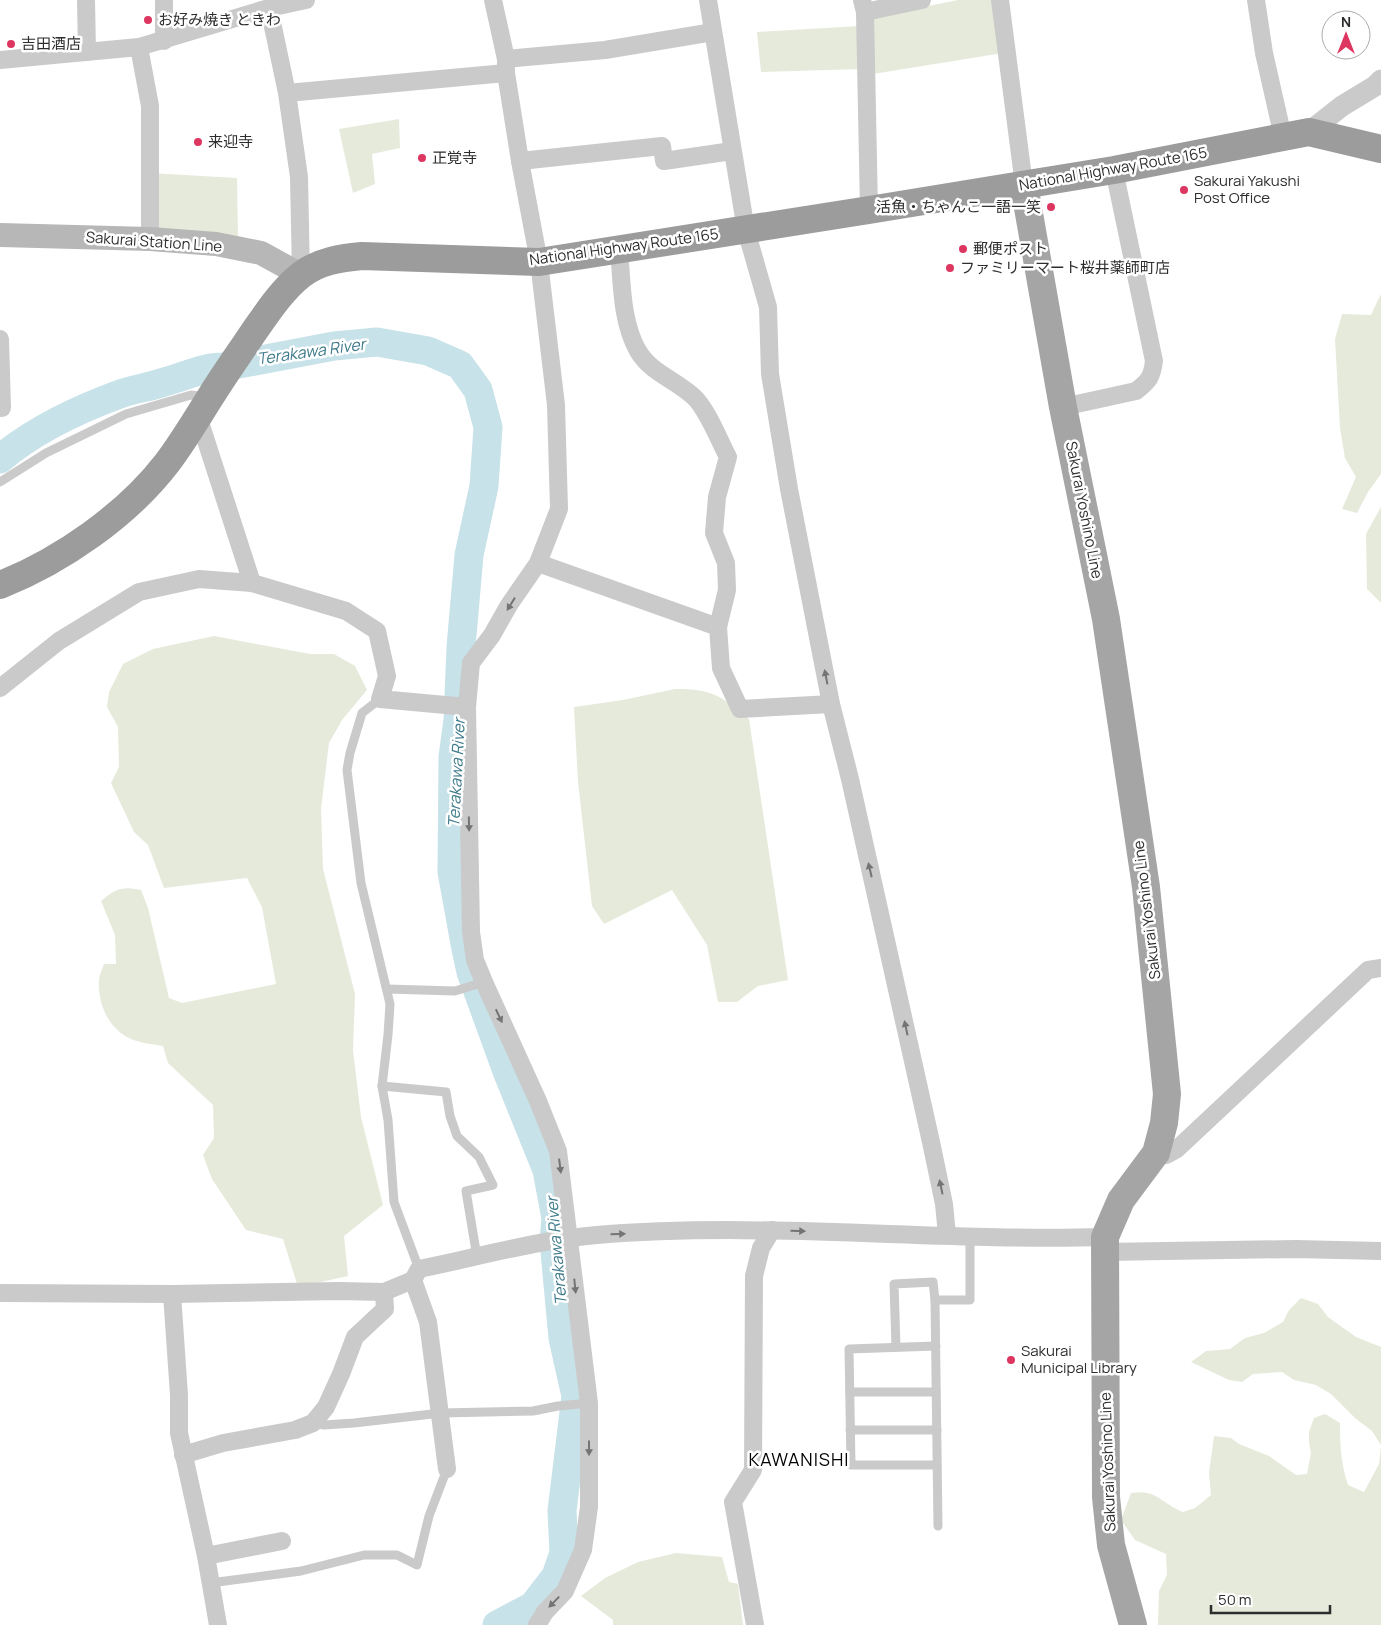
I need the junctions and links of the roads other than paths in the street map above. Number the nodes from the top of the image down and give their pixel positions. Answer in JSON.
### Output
{"nodes":[{"id":1,"x":86,"y":0,"type":"edge"},
{"id":2,"x":164,"y":0,"type":"edge"},
{"id":3,"x":306,"y":0,"type":"edge"},
{"id":4,"x":494,"y":0,"type":"edge"},
{"id":5,"x":708,"y":0,"type":"edge"},
{"id":6,"x":922,"y":0,"type":"edge"},
{"id":7,"x":1000,"y":0,"type":"edge"},
{"id":8,"x":1256,"y":0,"type":"edge"},
{"id":9,"x":864,"y":6,"type":"edge"},
{"id":10,"x":269,"y":8,"type":"junction"},
{"id":11,"x":713,"y":32,"type":"junction"},
{"id":12,"x":164,"y":40,"type":"junction"},
{"id":13,"x":139,"y":47,"type":"junction"},
{"id":14,"x":87,"y":52,"type":"junction"},
{"id":15,"x":0,"y":60,"type":"edge"},
{"id":16,"x":506,"y":66,"type":"junction"},
{"id":17,"x":1381,"y":80,"type":"edge"},
{"id":18,"x":287,"y":92,"type":"junction"},
{"id":19,"x":1296,"y":135,"type":"junction"},
{"id":20,"x":1381,"y":149,"type":"edge"},
{"id":21,"x":732,"y":151,"type":"junction"},
{"id":22,"x":520,"y":161,"type":"junction"},
{"id":23,"x":1114,"y":170,"type":"junction"},
{"id":24,"x":1024,"y":185,"type":"junction"},
{"id":25,"x":870,"y":210,"type":"junction"},
{"id":26,"x":746,"y":230,"type":"junction"},
{"id":27,"x":0,"y":236,"type":"edge"},
{"id":28,"x":150,"y":239,"type":"junction"},
{"id":29,"x":619,"y":249,"type":"junction"},
{"id":30,"x":539,"y":262,"type":"junction"},
{"id":31,"x":301,"y":274,"type":"junction"},
{"id":32,"x":0,"y":339,"type":"edge"},
{"id":33,"x":0,"y":354,"type":"edge"},
{"id":34,"x":209,"y":399,"type":"junction"},
{"id":35,"x":1063,"y":407,"type":"junction"},
{"id":36,"x":2,"y":408,"type":"dead end"},
{"id":37,"x":0,"y":482,"type":"edge"},
{"id":38,"x":538,"y":563,"type":"junction"},
{"id":39,"x":252,"y":583,"type":"junction"},
{"id":40,"x":0,"y":585,"type":"edge"},
{"id":41,"x":718,"y":627,"type":"junction"},
{"id":42,"x":0,"y":688,"type":"edge"},
{"id":43,"x":380,"y":699,"type":"junction"},
{"id":44,"x":831,"y":704,"type":"junction"},
{"id":45,"x":460,"y":706,"type":"junction"},
{"id":46,"x":1381,"y":968,"type":"edge"},
{"id":47,"x":481,"y":983,"type":"junction"},
{"id":48,"x":387,"y":989,"type":"junction"},
{"id":49,"x":382,"y":1086,"type":"junction"},
{"id":50,"x":1156,"y":1153,"type":"junction"},
{"id":51,"x":772,"y":1230,"type":"junction"},
{"id":52,"x":948,"y":1235,"type":"junction"},
{"id":53,"x":970,"y":1236,"type":"junction"},
{"id":54,"x":566,"y":1238,"type":"junction"},
{"id":55,"x":1104,"y":1245,"type":"junction"},
{"id":56,"x":1381,"y":1251,"type":"edge"},
{"id":57,"x":477,"y":1257,"type":"junction"},
{"id":58,"x":416,"y":1274,"type":"junction"},
{"id":59,"x":384,"y":1292,"type":"junction"},
{"id":60,"x":0,"y":1293,"type":"edge"},
{"id":61,"x":172,"y":1294,"type":"junction"},
{"id":62,"x":935,"y":1300,"type":"junction"},
{"id":63,"x":936,"y":1346,"type":"junction"},
{"id":64,"x":896,"y":1347,"type":"junction"},
{"id":65,"x":850,"y":1392,"type":"junction"},
{"id":66,"x":936,"y":1392,"type":"junction"},
{"id":67,"x":586,"y":1404,"type":"junction"},
{"id":68,"x":440,"y":1413,"type":"junction"},
{"id":69,"x":313,"y":1423,"type":"junction"},
{"id":70,"x":850,"y":1430,"type":"junction"},
{"id":71,"x":937,"y":1430,"type":"junction"},
{"id":72,"x":183,"y":1455,"type":"junction"},
{"id":73,"x":937,"y":1465,"type":"junction"},
{"id":74,"x":447,"y":1469,"type":"joint"},
{"id":75,"x":938,"y":1526,"type":"dead end"},
{"id":76,"x":282,"y":1541,"type":"dead end"},
{"id":77,"x":206,"y":1556,"type":"junction"},
{"id":78,"x":210,"y":1582,"type":"junction"},
{"id":79,"x":218,"y":1625,"type":"edge"},
{"id":80,"x":536,"y":1625,"type":"edge"},
{"id":81,"x":755,"y":1625,"type":"edge"},
{"id":82,"x":1133,"y":1625,"type":"edge"}],
"edges":[{"from":1,"to":14,"type":"street"},
{"from":2,"to":12,"type":"street"},
{"from":3,"to":10,"type":"street"},
{"from":4,"to":16,"type":"street"},
{"from":5,"to":11,"type":"street"},
{"from":6,"to":9,"type":"street"},
{"from":7,"to":24,"type":"street"},
{"from":8,"to":19,"type":"street"},
{"from":9,"to":25,"type":"street"},
{"from":10,"to":12,"type":"street"},
{"from":10,"to":18,"type":"street"},
{"from":11,"to":16,"type":"street"},
{"from":11,"to":21,"type":"street"},
{"from":12,"to":13,"type":"street"},
{"from":13,"to":14,"type":"street"},
{"from":13,"to":28,"type":"street"},
{"from":14,"to":15,"type":"street"},
{"from":16,"to":18,"type":"street"},
{"from":16,"to":22,"type":"street"},
{"from":17,"to":19,"type":"street"},
{"from":18,"to":31,"type":"street"},
{"from":19,"to":20,"type":"highway","name":"National Highway Route 165"},
{"from":19,"to":23,"type":"highway","name":"National Highway Route 165"},
{"from":21,"to":22,"type":"street"},
{"from":21,"to":26,"type":"street"},
{"from":22,"to":30,"type":"street"},
{"from":23,"to":24,"type":"highway","name":"National Highway Route 165"},
{"from":23,"to":35,"type":"street"},
{"from":24,"to":25,"type":"highway","name":"National Highway Route 165"},
{"from":24,"to":35,"type":"main road","name":"Sakurai Yoshino Line"},
{"from":25,"to":26,"type":"highway","name":"National Highway Route 165"},
{"from":26,"to":29,"type":"highway","name":"National Highway Route 165"},
{"from":44,"to":26,"type":"street","one_way":true},
{"from":27,"to":28,"type":"main road","name":"Sakurai Station Line"},
{"from":28,"to":31,"type":"main road","name":"Sakurai Station Line"},
{"from":29,"to":30,"type":"highway","name":"National Highway Route 165"},
{"from":29,"to":41,"type":"street"},
{"from":30,"to":31,"type":"highway","name":"National Highway Route 165"},
{"from":30,"to":38,"type":"street"},
{"from":31,"to":34,"type":"highway","name":"National Highway Route 165"},
{"from":32,"to":33,"type":"street"},
{"from":33,"to":36,"type":"street"},
{"from":34,"to":37,"type":"lane"},
{"from":34,"to":39,"type":"street"},
{"from":34,"to":40,"type":"highway","name":"National Highway Route 165"},
{"from":35,"to":50,"type":"main road","name":"Sakurai Yoshino Line"},
{"from":38,"to":41,"type":"street"},
{"from":38,"to":45,"type":"street","one_way":true},
{"from":39,"to":42,"type":"street"},
{"from":39,"to":43,"type":"street"},
{"from":41,"to":44,"type":"street"},
{"from":43,"to":45,"type":"street"},
{"from":43,"to":48,"type":"lane"},
{"from":52,"to":44,"type":"street","one_way":true},
{"from":45,"to":47,"type":"street","one_way":true},
{"from":46,"to":50,"type":"street"},
{"from":47,"to":48,"type":"lane"},
{"from":47,"to":54,"type":"street","one_way":true},
{"from":48,"to":49,"type":"lane"},
{"from":49,"to":57,"type":"lane"},
{"from":49,"to":58,"type":"lane"},
{"from":50,"to":55,"type":"main road","name":"Sakurai Yoshino Line"},
{"from":51,"to":52,"type":"street","one_way":true},
{"from":54,"to":51,"type":"street","one_way":true},
{"from":51,"to":81,"type":"street"},
{"from":52,"to":53,"type":"street"},
{"from":53,"to":55,"type":"street"},
{"from":53,"to":62,"type":"lane"},
{"from":54,"to":57,"type":"street"},
{"from":54,"to":67,"type":"street","one_way":true},
{"from":55,"to":56,"type":"street"},
{"from":55,"to":82,"type":"main road","name":"Sakurai Yoshino Line"},
{"from":57,"to":58,"type":"street"},
{"from":58,"to":59,"type":"street"},
{"from":58,"to":68,"type":"street"},
{"from":59,"to":61,"type":"street"},
{"from":59,"to":69,"type":"street"},
{"from":60,"to":61,"type":"street"},
{"from":61,"to":72,"type":"street"},
{"from":62,"to":63,"type":"lane"},
{"from":62,"to":64,"type":"lane"},
{"from":63,"to":64,"type":"lane"},
{"from":63,"to":66,"type":"lane"},
{"from":64,"to":65,"type":"lane"},
{"from":65,"to":66,"type":"lane"},
{"from":65,"to":70,"type":"lane"},
{"from":66,"to":71,"type":"lane"},
{"from":67,"to":68,"type":"lane"},
{"from":67,"to":80,"type":"street","one_way":true},
{"from":68,"to":69,"type":"lane"},
{"from":68,"to":74,"type":"street"},
{"from":69,"to":72,"type":"street"},
{"from":70,"to":71,"type":"lane"},
{"from":70,"to":73,"type":"lane"},
{"from":71,"to":73,"type":"lane"},
{"from":72,"to":77,"type":"street"},
{"from":73,"to":75,"type":"lane"},
{"from":74,"to":78,"type":"lane"},
{"from":76,"to":77,"type":"street"},
{"from":77,"to":78,"type":"street"},
{"from":78,"to":79,"type":"street"}]}
